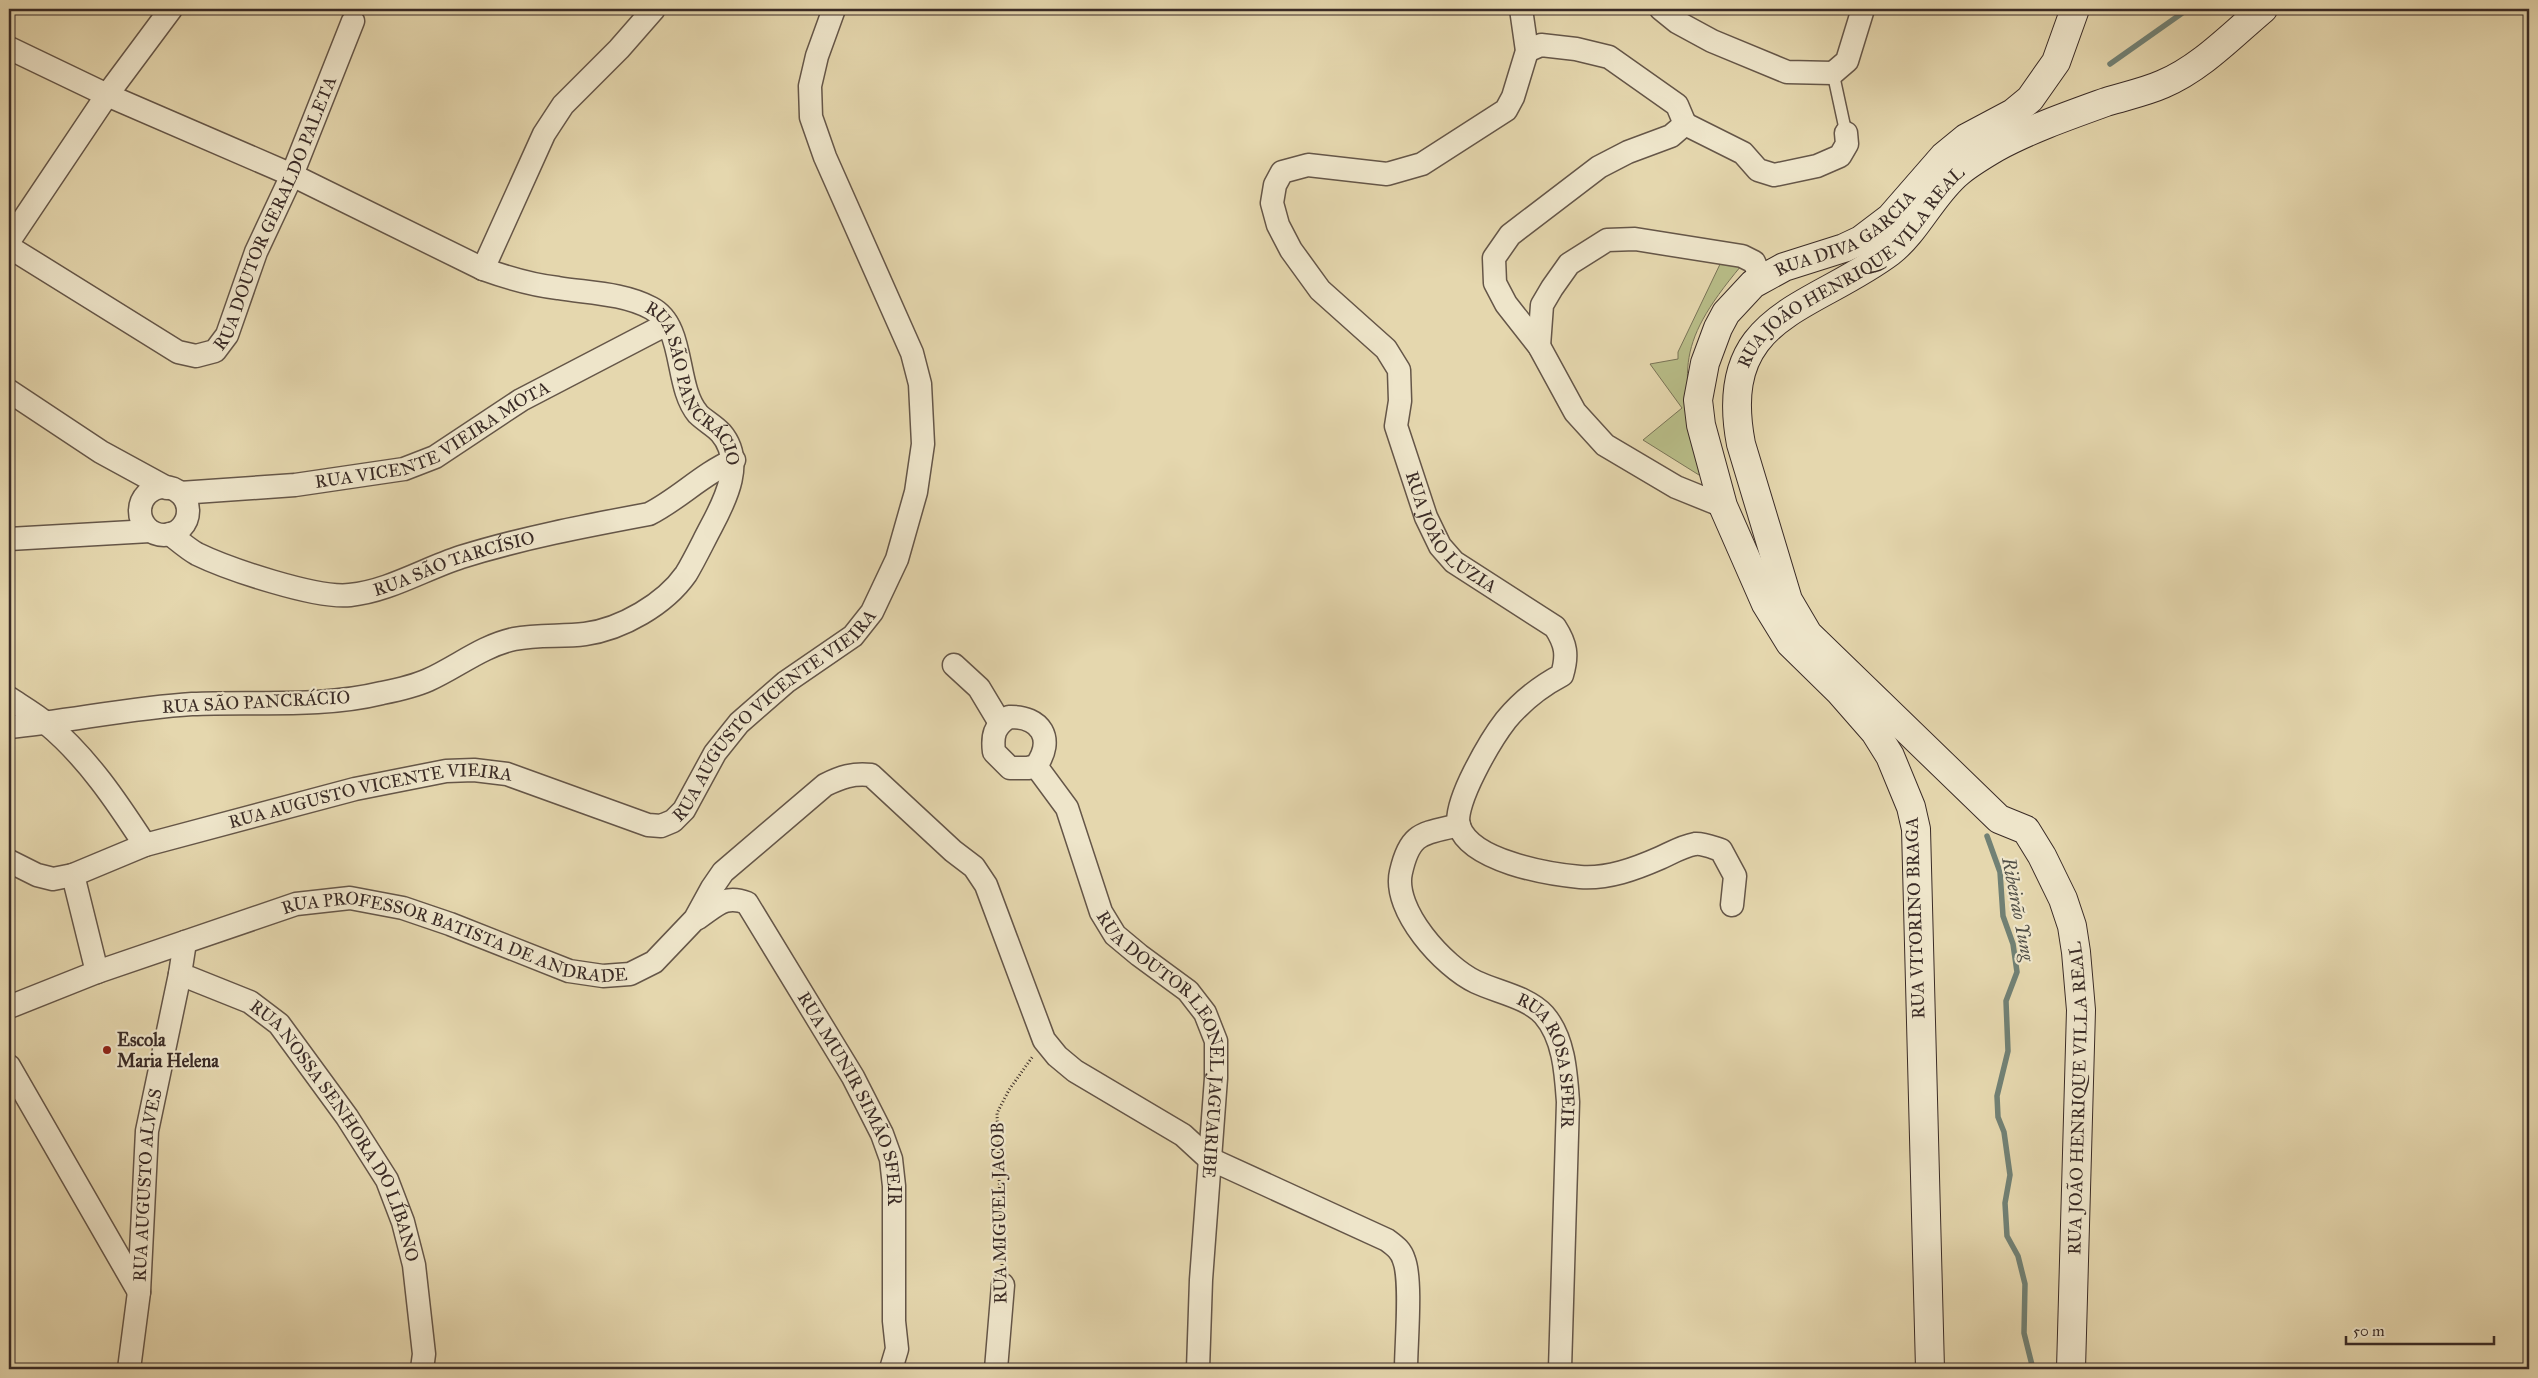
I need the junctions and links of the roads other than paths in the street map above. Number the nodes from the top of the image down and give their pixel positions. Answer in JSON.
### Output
{"nodes":[{"id":1,"x":171,"y":9,"type":"edge"},
{"id":2,"x":654,"y":9,"type":"edge"},
{"id":3,"x":834,"y":9,"type":"edge"},
{"id":4,"x":1520,"y":9,"type":"edge"},
{"id":5,"x":1661,"y":9,"type":"edge"},
{"id":6,"x":1863,"y":9,"type":"edge"},
{"id":7,"x":2075,"y":9,"type":"edge"},
{"id":8,"x":2263,"y":9,"type":"edge"},
{"id":9,"x":353,"y":21,"type":"dead end"},
{"id":10,"x":9,"y":48,"type":"edge"},
{"id":11,"x":1527,"y":51,"type":"junction"},
{"id":12,"x":1833,"y":73,"type":"junction"},
{"id":13,"x":107,"y":95,"type":"junction"},
{"id":14,"x":1685,"y":124,"type":"junction"},
{"id":15,"x":1846,"y":133,"type":"joint"},
{"id":16,"x":292,"y":175,"type":"junction"},
{"id":17,"x":9,"y":241,"type":"edge"},
{"id":18,"x":9,"y":247,"type":"edge"},
{"id":19,"x":483,"y":269,"type":"junction"},
{"id":20,"x":1762,"y":280,"type":"junction"},
{"id":21,"x":667,"y":324,"type":"junction"},
{"id":22,"x":1760,"y":335,"type":"junction"},
{"id":23,"x":1539,"y":346,"type":"junction"},
{"id":24,"x":9,"y":391,"type":"edge"},
{"id":25,"x":734,"y":460,"type":"junction"},
{"id":26,"x":173,"y":490,"type":"junction"},
{"id":27,"x":1723,"y":506,"type":"junction"},
{"id":28,"x":160,"y":533,"type":"junction"},
{"id":29,"x":9,"y":538,"type":"edge"},
{"id":30,"x":954,"y":665,"type":"dead end"},
{"id":31,"x":1854,"y":678,"type":"joint"},
{"id":32,"x":9,"y":698,"type":"edge"},
{"id":33,"x":1000,"y":723,"type":"junction"},
{"id":34,"x":47,"y":724,"type":"junction"},
{"id":35,"x":9,"y":727,"type":"edge"},
{"id":36,"x":1036,"y":766,"type":"junction"},
{"id":37,"x":1459,"y":825,"type":"junction"},
{"id":38,"x":145,"y":845,"type":"junction"},
{"id":39,"x":9,"y":860,"type":"edge"},
{"id":40,"x":73,"y":875,"type":"junction"},
{"id":41,"x":1732,"y":905,"type":"dead end"},
{"id":42,"x":695,"y":920,"type":"junction"},
{"id":43,"x":185,"y":942,"type":"junction"},
{"id":44,"x":97,"y":972,"type":"junction"},
{"id":45,"x":180,"y":974,"type":"junction"},
{"id":46,"x":9,"y":1007,"type":"edge"},
{"id":47,"x":9,"y":1066,"type":"edge"},
{"id":48,"x":1208,"y":1158,"type":"junction"},
{"id":49,"x":1003,"y":1285,"type":"road end"},
{"id":50,"x":139,"y":1292,"type":"junction"},
{"id":51,"x":129,"y":1369,"type":"edge"},
{"id":52,"x":422,"y":1369,"type":"edge"},
{"id":53,"x":891,"y":1369,"type":"edge"},
{"id":54,"x":996,"y":1369,"type":"edge"},
{"id":55,"x":1198,"y":1369,"type":"edge"},
{"id":56,"x":1406,"y":1369,"type":"edge"},
{"id":57,"x":1560,"y":1369,"type":"edge"},
{"id":58,"x":1930,"y":1369,"type":"edge"},
{"id":59,"x":2071,"y":1369,"type":"edge"}],
"edges":[{"from":1,"to":13,"type":"street"},
{"from":2,"to":19,"type":"street"},
{"from":3,"to":38,"type":"street","name":"RUA AUGUSTO VICENTE VIEIRA"},
{"from":4,"to":11,"type":"street"},
{"from":5,"to":12,"type":"street"},
{"from":6,"to":12,"type":"street"},
{"from":7,"to":20,"type":"main road","name":"RUA DIVA GARCIA"},
{"from":8,"to":22,"type":"main road","name":"RUA JOÃO HENRIQUE VILA REAL"},
{"from":9,"to":16,"type":"street","name":"RUA DOUTOR GERALDO PALETA"},
{"from":10,"to":13,"type":"street","name":"RUA SÃO PANCRÁCIO"},
{"from":11,"to":14,"type":"street"},
{"from":11,"to":37,"type":"street","name":"RUA JOÃO LUZIA"},
{"from":12,"to":15,"type":"lane"},
{"from":13,"to":16,"type":"street","name":"RUA SÃO PANCRÁCIO"},
{"from":13,"to":17,"type":"street"},
{"from":14,"to":15,"type":"street"},
{"from":14,"to":23,"type":"street"},
{"from":16,"to":18,"type":"street","name":"RUA DOUTOR GERALDO PALETA"},
{"from":16,"to":19,"type":"street","name":"RUA SÃO PANCRÁCIO"},
{"from":19,"to":21,"type":"street","name":"RUA SÃO PANCRÁCIO"},
{"from":20,"to":22,"type":"main road"},
{"from":20,"to":23,"type":"street"},
{"from":20,"to":27,"type":"main road","name":"RUA VITORINO BRAGA"},
{"from":21,"to":25,"type":"street","name":"RUA SÃO PANCRÁCIO"},
{"from":21,"to":26,"type":"street","name":"RUA VICENTE VIEIRA MOTA"},
{"from":22,"to":31,"type":"main road","name":"RUA JOÃO HENRIQUE VILA REAL"},
{"from":23,"to":27,"type":"street"},
{"from":24,"to":26,"type":"street"},
{"from":25,"to":28,"type":"street","name":"RUA SÃO TARCÍSIO"},
{"from":25,"to":34,"type":"street","name":"RUA SÃO PANCRÁCIO"},
{"from":26,"to":28,"type":"street"},
{"from":26,"to":28,"type":"street"},
{"from":27,"to":58,"type":"main road","name":"RUA VITORINO BRAGA"},
{"from":28,"to":29,"type":"street"},
{"from":30,"to":33,"type":"street"},
{"from":31,"to":59,"type":"main road","name":"RUA JOÃO HENRIQUE VILLA REAL"},
{"from":32,"to":34,"type":"street"},
{"from":33,"to":36,"type":"street"},
{"from":33,"to":36,"type":"street"},
{"from":34,"to":35,"type":"street","name":"RUA SÃO PANCRÁCIO"},
{"from":34,"to":38,"type":"street"},
{"from":36,"to":48,"type":"street","name":"RUA DOUTOR LEONEL JAGUARIBE"},
{"from":37,"to":41,"type":"street"},
{"from":37,"to":57,"type":"street","name":"RUA ROSA SFEIR"},
{"from":38,"to":40,"type":"street","name":"RUA AUGUSTO VICENTE VIEIRA"},
{"from":39,"to":40,"type":"street","name":"RUA AUGUSTO VICENTE VIEIRA"},
{"from":40,"to":44,"type":"street"},
{"from":42,"to":43,"type":"street","name":"RUA PROFESSOR BATISTA DE ANDRADE"},
{"from":42,"to":48,"type":"street","name":"RUA PROFESSOR BATISTA DE ANDRADE"},
{"from":42,"to":53,"type":"street","name":"RUA MUNIR SIMÃO SFEIR"},
{"from":43,"to":44,"type":"street","name":"RUA PROFESSOR BATISTA DE ANDRADE"},
{"from":43,"to":45,"type":"street"},
{"from":44,"to":46,"type":"street","name":"RUA PROFESSOR BATISTA DE ANDRADE"},
{"from":45,"to":50,"type":"street","name":"RUA AUGUSTO ALVES"},
{"from":45,"to":52,"type":"street","name":"RUA NOSSA SENHORA DO LÍBANO"},
{"from":47,"to":50,"type":"street"},
{"from":48,"to":55,"type":"street","name":"RUA DOUTOR LEONEL JAGUARIBE"},
{"from":48,"to":56,"type":"street"},
{"from":49,"to":54,"type":"street","name":"RUA MIGUEL JACOB"},
{"from":50,"to":51,"type":"street","name":"RUA AUGUSTO ALVES"}]}
